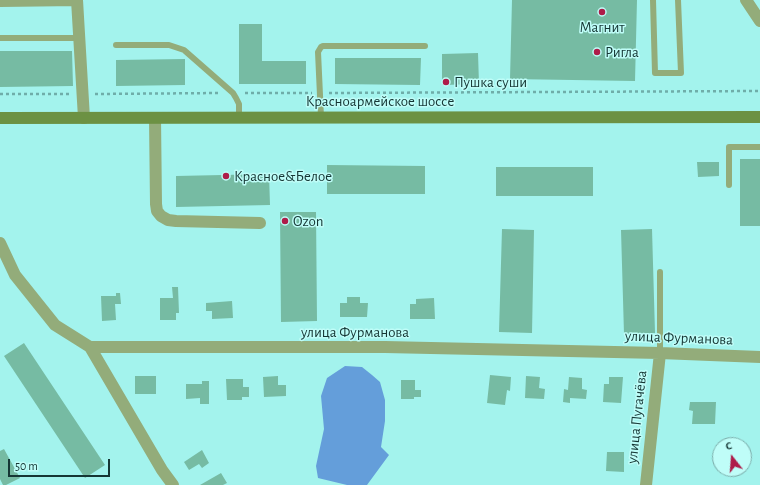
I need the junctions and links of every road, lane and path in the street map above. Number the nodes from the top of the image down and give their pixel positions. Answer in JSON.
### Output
{"nodes":[{"id":1,"x":48,"y":0,"type":"edge"},
{"id":2,"x":78,"y":0,"type":"edge"},
{"id":3,"x":653,"y":0,"type":"edge"},
{"id":4,"x":678,"y":0,"type":"edge"},
{"id":5,"x":746,"y":0,"type":"edge"},
{"id":6,"x":0,"y":1,"type":"edge"},
{"id":7,"x":760,"y":20,"type":"edge"},
{"id":8,"x":0,"y":38,"type":"edge"},
{"id":9,"x":79,"y":38,"type":"junction"},
{"id":10,"x":116,"y":45,"type":"dead end"},
{"id":11,"x":425,"y":46,"type":"dead end"},
{"id":12,"x":760,"y":91,"type":"edge"},
{"id":13,"x":233,"y":93,"type":"junction"},
{"id":14,"x":320,"y":93,"type":"junction"},
{"id":15,"x":0,"y":94,"type":"edge"},
{"id":16,"x":82,"y":94,"type":"junction"},
{"id":17,"x":239,"y":117,"type":"junction"},
{"id":18,"x":321,"y":117,"type":"junction"},
{"id":19,"x":760,"y":117,"type":"edge"},
{"id":20,"x":0,"y":118,"type":"edge"},
{"id":21,"x":84,"y":118,"type":"junction"},
{"id":22,"x":155,"y":118,"type":"junction"},
{"id":23,"x":760,"y":147,"type":"edge"},
{"id":24,"x":729,"y":185,"type":"dead end"},
{"id":25,"x":260,"y":223,"type":"dead end"},
{"id":26,"x":0,"y":243,"type":"edge"},
{"id":27,"x":660,"y":272,"type":"dead end"},
{"id":28,"x":90,"y":347,"type":"junction"},
{"id":29,"x":660,"y":353,"type":"junction"},
{"id":30,"x":760,"y":357,"type":"edge"},
{"id":31,"x":173,"y":485,"type":"edge"},
{"id":32,"x":646,"y":485,"type":"edge"}],
"edges":[{"from":1,"to":2,"type":"street"},
{"from":1,"to":6,"type":"street"},
{"from":2,"to":9,"type":"street"},
{"from":3,"to":4,"type":"lane"},
{"from":5,"to":7,"type":"street"},
{"from":8,"to":9,"type":"lane"},
{"from":9,"to":16,"type":"street"},
{"from":10,"to":13,"type":"lane"},
{"from":11,"to":14,"type":"lane"},
{"from":12,"to":14,"type":"path"},
{"from":13,"to":14,"type":"path"},
{"from":13,"to":16,"type":"path"},
{"from":13,"to":17,"type":"lane"},
{"from":14,"to":18,"type":"lane"},
{"from":15,"to":16,"type":"path"},
{"from":16,"to":21,"type":"street"},
{"from":17,"to":18,"type":"street","name":"Красноармейское шоссе"},
{"from":17,"to":22,"type":"street","name":"Красноармейское шоссе"},
{"from":18,"to":19,"type":"street","name":"Красноармейское шоссе"},
{"from":20,"to":21,"type":"street","name":"Красноармейское шоссе"},
{"from":21,"to":22,"type":"street","name":"Красноармейское шоссе"},
{"from":22,"to":25,"type":"street"},
{"from":23,"to":24,"type":"lane"},
{"from":26,"to":28,"type":"street"},
{"from":27,"to":29,"type":"lane"},
{"from":28,"to":29,"type":"street","name":"улица Фурманова"},
{"from":28,"to":31,"type":"street"},
{"from":29,"to":30,"type":"street","name":"улица Фурманова"},
{"from":29,"to":32,"type":"street","name":"улица Пугачёва"}]}
